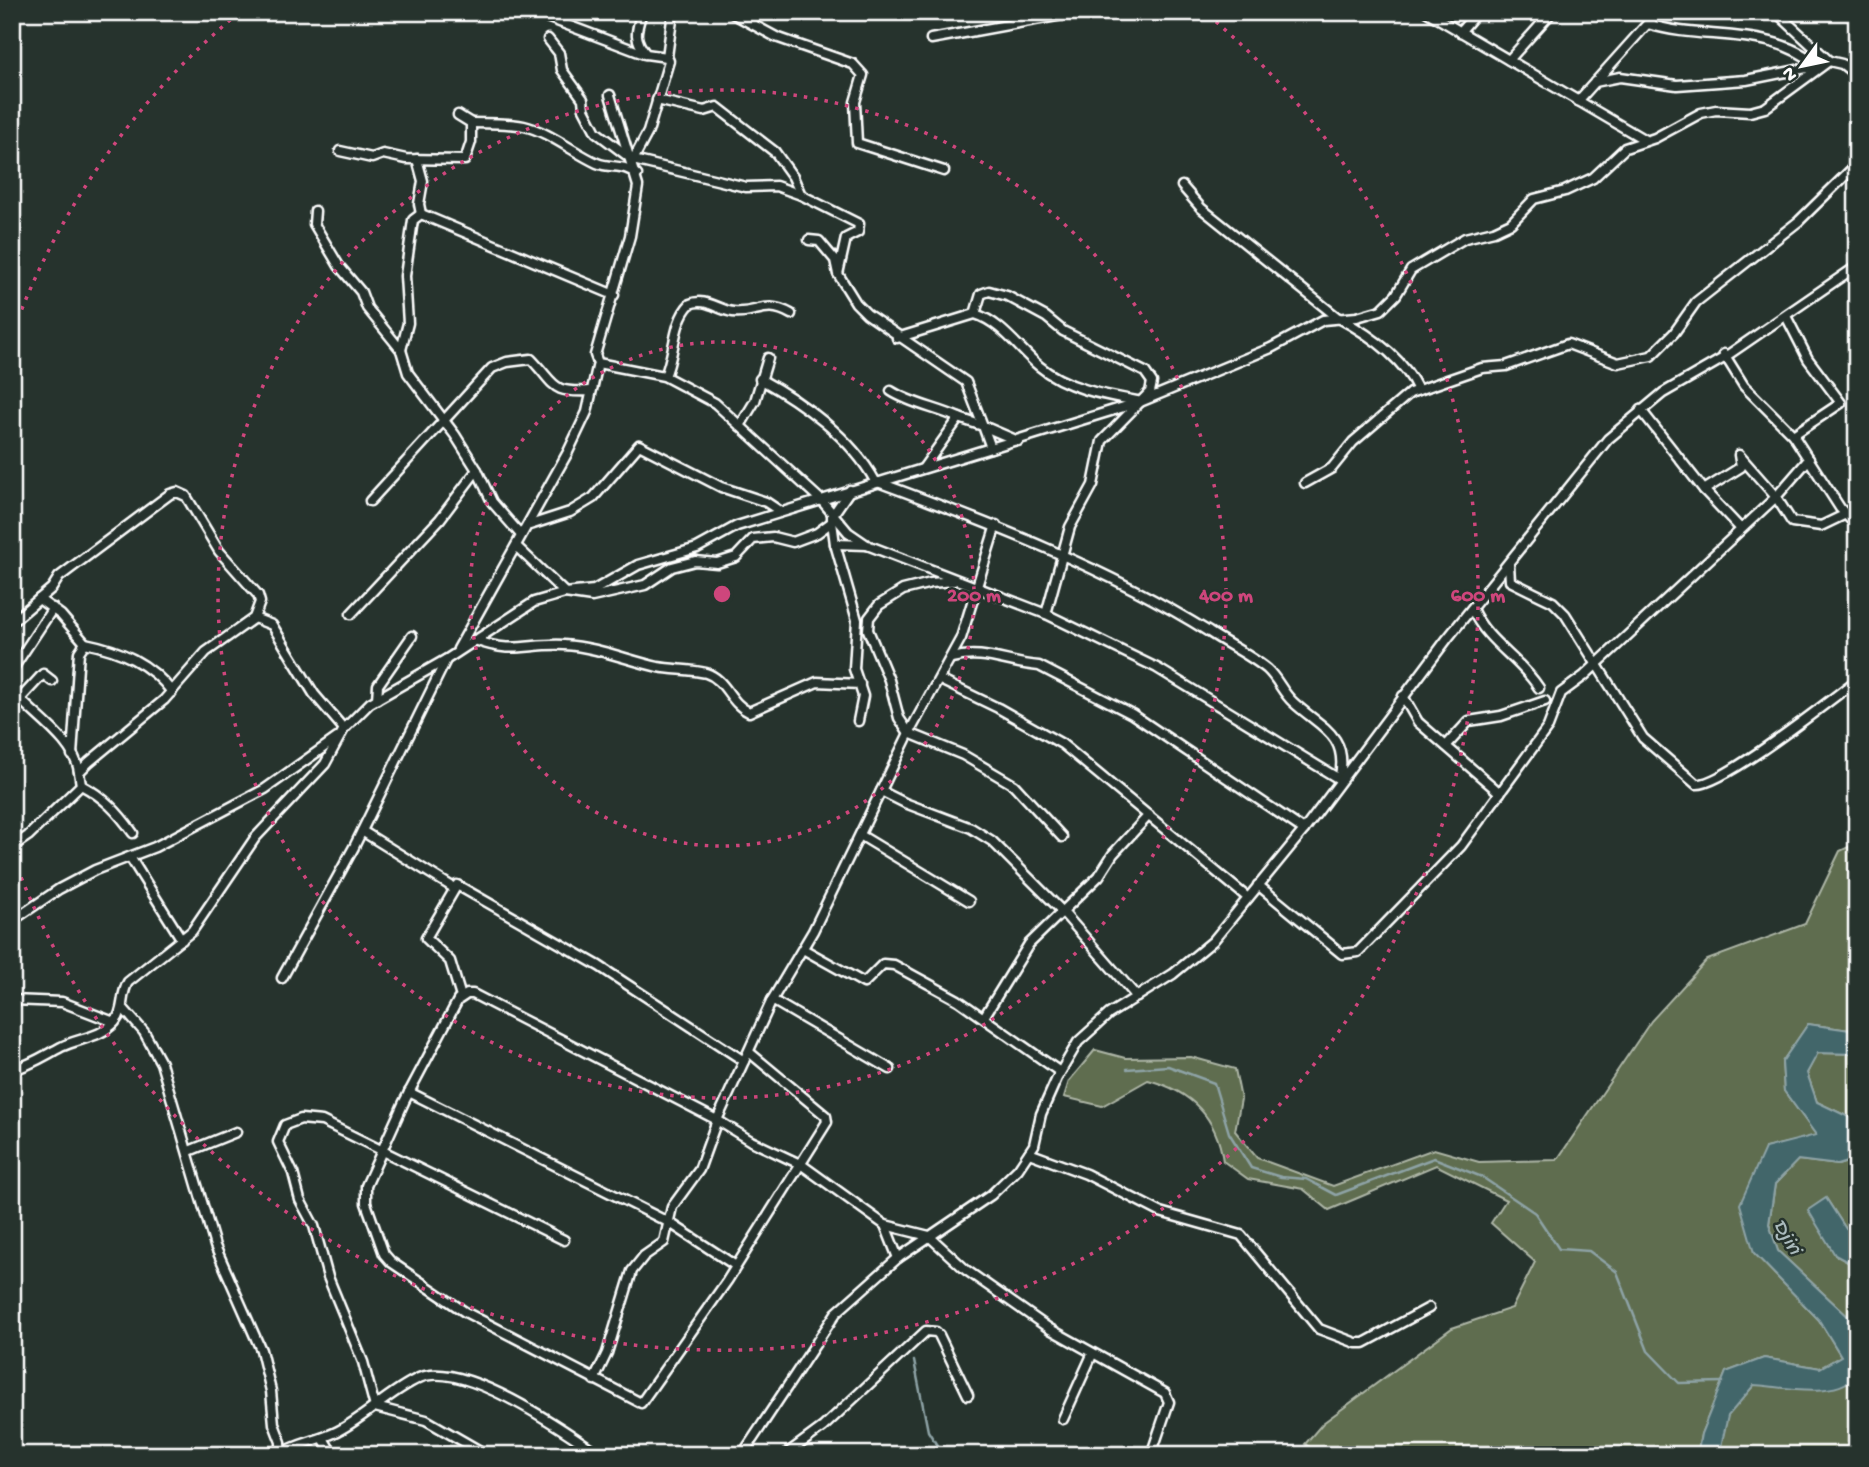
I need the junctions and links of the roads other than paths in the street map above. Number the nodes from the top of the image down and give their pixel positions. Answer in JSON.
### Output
{"nodes":[{"id":1,"x":533,"y":12,"type":"edge"},
{"id":2,"x":642,"y":12,"type":"edge"},
{"id":3,"x":673,"y":12,"type":"edge"},
{"id":4,"x":730,"y":12,"type":"edge"},
{"id":5,"x":1079,"y":12,"type":"edge"},
{"id":6,"x":1427,"y":12,"type":"edge"},
{"id":7,"x":1477,"y":12,"type":"edge"},
{"id":8,"x":1552,"y":12,"type":"edge"},
{"id":9,"x":1658,"y":12,"type":"edge"},
{"id":10,"x":1776,"y":12,"type":"edge"},
{"id":11,"x":1648,"y":24,"type":"junction"},
{"id":12,"x":1460,"y":32,"type":"junction"},
{"id":13,"x":548,"y":39,"type":"dead end"},
{"id":14,"x":930,"y":39,"type":"dead end"},
{"id":15,"x":646,"y":54,"type":"junction"},
{"id":16,"x":667,"y":57,"type":"junction"},
{"id":17,"x":1509,"y":60,"type":"junction"},
{"id":18,"x":1822,"y":64,"type":"junction"},
{"id":19,"x":1857,"y":76,"type":"edge"},
{"id":20,"x":1595,"y":82,"type":"junction"},
{"id":21,"x":610,"y":95,"type":"dead end"},
{"id":22,"x":657,"y":100,"type":"junction"},
{"id":23,"x":1578,"y":101,"type":"junction"},
{"id":24,"x":458,"y":115,"type":"dead end"},
{"id":25,"x":471,"y":123,"type":"junction"},
{"id":26,"x":1645,"y":140,"type":"junction"},
{"id":27,"x":340,"y":151,"type":"dead end"},
{"id":28,"x":417,"y":159,"type":"junction"},
{"id":29,"x":633,"y":160,"type":"junction"},
{"id":30,"x":1857,"y":164,"type":"edge"},
{"id":31,"x":944,"y":172,"type":"dead end"},
{"id":32,"x":638,"y":176,"type":"junction"},
{"id":33,"x":1182,"y":186,"type":"dead end"},
{"id":34,"x":801,"y":195,"type":"junction"},
{"id":35,"x":314,"y":211,"type":"dead end"},
{"id":36,"x":421,"y":214,"type":"junction"},
{"id":37,"x":808,"y":240,"type":"dead end"},
{"id":38,"x":1857,"y":266,"type":"edge"},
{"id":39,"x":838,"y":274,"type":"junction"},
{"id":40,"x":614,"y":295,"type":"junction"},
{"id":41,"x":791,"y":314,"type":"dead end"},
{"id":42,"x":975,"y":314,"type":"junction"},
{"id":43,"x":1786,"y":316,"type":"junction"},
{"id":44,"x":1337,"y":317,"type":"junction"},
{"id":45,"x":897,"y":338,"type":"junction"},
{"id":46,"x":401,"y":350,"type":"junction"},
{"id":47,"x":1724,"y":354,"type":"junction"},
{"id":48,"x":768,"y":358,"type":"dead end"},
{"id":49,"x":598,"y":363,"type":"junction"},
{"id":50,"x":610,"y":366,"type":"junction"},
{"id":51,"x":665,"y":376,"type":"junction"},
{"id":52,"x":760,"y":379,"type":"junction"},
{"id":53,"x":594,"y":380,"type":"junction"},
{"id":54,"x":1418,"y":390,"type":"junction"},
{"id":55,"x":591,"y":391,"type":"junction"},
{"id":56,"x":891,"y":391,"type":"dead end"},
{"id":57,"x":1140,"y":402,"type":"junction"},
{"id":58,"x":1641,"y":410,"type":"junction"},
{"id":59,"x":959,"y":418,"type":"junction"},
{"id":60,"x":443,"y":420,"type":"junction"},
{"id":61,"x":740,"y":426,"type":"junction"},
{"id":62,"x":983,"y":426,"type":"junction"},
{"id":63,"x":1793,"y":435,"type":"junction"},
{"id":64,"x":1019,"y":441,"type":"junction"},
{"id":65,"x":990,"y":448,"type":"junction"},
{"id":66,"x":1809,"y":459,"type":"junction"},
{"id":67,"x":924,"y":467,"type":"junction"},
{"id":68,"x":477,"y":470,"type":"junction"},
{"id":69,"x":875,"y":481,"type":"junction"},
{"id":70,"x":1305,"y":483,"type":"dead end"},
{"id":71,"x":850,"y":489,"type":"junction"},
{"id":72,"x":1704,"y":490,"type":"junction"},
{"id":73,"x":1776,"y":497,"type":"junction"},
{"id":74,"x":370,"y":501,"type":"dead end"},
{"id":75,"x":822,"y":501,"type":"junction"},
{"id":76,"x":781,"y":512,"type":"junction"},
{"id":77,"x":1846,"y":514,"type":"junction"},
{"id":78,"x":832,"y":519,"type":"junction"},
{"id":79,"x":1857,"y":522,"type":"edge"},
{"id":80,"x":996,"y":525,"type":"junction"},
{"id":81,"x":527,"y":527,"type":"junction"},
{"id":82,"x":1740,"y":528,"type":"junction"},
{"id":83,"x":522,"y":535,"type":"junction"},
{"id":84,"x":835,"y":544,"type":"junction"},
{"id":85,"x":867,"y":545,"type":"junction"},
{"id":86,"x":516,"y":546,"type":"junction"},
{"id":87,"x":1064,"y":557,"type":"junction"},
{"id":88,"x":1509,"y":564,"type":"junction"},
{"id":89,"x":962,"y":582,"type":"junction"},
{"id":90,"x":978,"y":588,"type":"junction"},
{"id":91,"x":565,"y":593,"type":"junction"},
{"id":92,"x":39,"y":599,"type":"junction"},
{"id":93,"x":53,"y":608,"type":"junction"},
{"id":94,"x":1472,"y":609,"type":"junction"},
{"id":95,"x":351,"y":614,"type":"dead end"},
{"id":96,"x":1046,"y":614,"type":"junction"},
{"id":97,"x":254,"y":618,"type":"junction"},
{"id":98,"x":12,"y":622,"type":"edge"},
{"id":99,"x":412,"y":635,"type":"dead end"},
{"id":100,"x":475,"y":640,"type":"junction"},
{"id":101,"x":85,"y":643,"type":"junction"},
{"id":102,"x":456,"y":651,"type":"junction"},
{"id":103,"x":952,"y":657,"type":"junction"},
{"id":104,"x":447,"y":659,"type":"junction"},
{"id":105,"x":1597,"y":663,"type":"junction"},
{"id":106,"x":12,"y":670,"type":"edge"},
{"id":107,"x":940,"y":680,"type":"junction"},
{"id":108,"x":1857,"y":680,"type":"edge"},
{"id":109,"x":52,"y":681,"type":"dead end"},
{"id":110,"x":860,"y":684,"type":"junction"},
{"id":111,"x":1539,"y":688,"type":"dead end"},
{"id":112,"x":172,"y":692,"type":"junction"},
{"id":113,"x":1404,"y":696,"type":"junction"},
{"id":114,"x":377,"y":699,"type":"junction"},
{"id":115,"x":16,"y":701,"type":"edge"},
{"id":116,"x":1545,"y":701,"type":"dead end"},
{"id":117,"x":858,"y":721,"type":"dead end"},
{"id":118,"x":342,"y":733,"type":"junction"},
{"id":119,"x":909,"y":733,"type":"junction"},
{"id":120,"x":1446,"y":746,"type":"junction"},
{"id":121,"x":72,"y":755,"type":"junction"},
{"id":122,"x":79,"y":772,"type":"junction"},
{"id":123,"x":1339,"y":779,"type":"junction"},
{"id":124,"x":81,"y":785,"type":"junction"},
{"id":125,"x":881,"y":790,"type":"junction"},
{"id":126,"x":1500,"y":793,"type":"junction"},
{"id":127,"x":1149,"y":815,"type":"junction"},
{"id":128,"x":1304,"y":830,"type":"junction"},
{"id":129,"x":362,"y":831,"type":"junction"},
{"id":130,"x":133,"y":833,"type":"dead end"},
{"id":131,"x":860,"y":835,"type":"junction"},
{"id":132,"x":1062,"y":837,"type":"dead end"},
{"id":133,"x":12,"y":847,"type":"edge"},
{"id":134,"x":130,"y":857,"type":"junction"},
{"id":135,"x":1258,"y":885,"type":"junction"},
{"id":136,"x":454,"y":888,"type":"junction"},
{"id":137,"x":1248,"y":898,"type":"junction"},
{"id":138,"x":969,"y":901,"type":"dead end"},
{"id":139,"x":1061,"y":910,"type":"junction"},
{"id":140,"x":12,"y":921,"type":"edge"},
{"id":141,"x":182,"y":940,"type":"junction"},
{"id":142,"x":803,"y":948,"type":"junction"},
{"id":143,"x":282,"y":978,"type":"dead end"},
{"id":144,"x":461,"y":997,"type":"junction"},
{"id":145,"x":1137,"y":997,"type":"junction"},
{"id":146,"x":12,"y":1000,"type":"edge"},
{"id":147,"x":772,"y":1000,"type":"junction"},
{"id":148,"x":122,"y":1007,"type":"junction"},
{"id":149,"x":984,"y":1017,"type":"junction"},
{"id":150,"x":114,"y":1022,"type":"junction"},
{"id":151,"x":749,"y":1052,"type":"junction"},
{"id":152,"x":744,"y":1061,"type":"junction"},
{"id":153,"x":890,"y":1069,"type":"dead end"},
{"id":154,"x":12,"y":1070,"type":"edge"},
{"id":155,"x":1060,"y":1072,"type":"junction"},
{"id":156,"x":409,"y":1093,"type":"junction"},
{"id":157,"x":717,"y":1120,"type":"junction"},
{"id":158,"x":236,"y":1132,"type":"dead end"},
{"id":159,"x":381,"y":1150,"type":"junction"},
{"id":160,"x":189,"y":1151,"type":"junction"},
{"id":161,"x":1029,"y":1153,"type":"junction"},
{"id":162,"x":802,"y":1165,"type":"junction"},
{"id":163,"x":670,"y":1223,"type":"junction"},
{"id":164,"x":885,"y":1225,"type":"junction"},
{"id":165,"x":929,"y":1236,"type":"junction"},
{"id":166,"x":564,"y":1240,"type":"dead end"},
{"id":167,"x":898,"y":1258,"type":"junction"},
{"id":168,"x":736,"y":1266,"type":"junction"},
{"id":169,"x":1429,"y":1308,"type":"dead end"},
{"id":170,"x":1092,"y":1355,"type":"junction"},
{"id":171,"x":594,"y":1380,"type":"junction"},
{"id":172,"x":968,"y":1395,"type":"dead end"},
{"id":173,"x":375,"y":1407,"type":"junction"},
{"id":174,"x":1063,"y":1419,"type":"dead end"},
{"id":175,"x":323,"y":1438,"type":"junction"},
{"id":176,"x":280,"y":1454,"type":"edge"},
{"id":177,"x":333,"y":1455,"type":"edge"},
{"id":178,"x":487,"y":1455,"type":"edge"},
{"id":179,"x":600,"y":1455,"type":"edge"},
{"id":180,"x":742,"y":1455,"type":"edge"},
{"id":181,"x":785,"y":1455,"type":"edge"},
{"id":182,"x":1151,"y":1455,"type":"edge"}],
"edges":[{"from":1,"to":15,"type":"street"},
{"from":2,"to":15,"type":"street"},
{"from":3,"to":16,"type":"street"},
{"from":4,"to":31,"type":"street"},
{"from":5,"to":14,"type":"street"},
{"from":6,"to":12,"type":"street"},
{"from":7,"to":12,"type":"street"},
{"from":8,"to":17,"type":"street"},
{"from":9,"to":11,"type":"street"},
{"from":10,"to":18,"type":"street"},
{"from":11,"to":18,"type":"street"},
{"from":11,"to":20,"type":"street"},
{"from":12,"to":17,"type":"street"},
{"from":13,"to":29,"type":"street"},
{"from":15,"to":16,"type":"street"},
{"from":16,"to":22,"type":"street"},
{"from":17,"to":23,"type":"street"},
{"from":18,"to":19,"type":"street"},
{"from":18,"to":20,"type":"street"},
{"from":18,"to":26,"type":"street"},
{"from":20,"to":23,"type":"street"},
{"from":21,"to":29,"type":"street"},
{"from":22,"to":29,"type":"street"},
{"from":22,"to":34,"type":"street"},
{"from":23,"to":26,"type":"street"},
{"from":24,"to":25,"type":"street"},
{"from":25,"to":28,"type":"street"},
{"from":25,"to":32,"type":"street"},
{"from":26,"to":44,"type":"street"},
{"from":27,"to":28,"type":"street"},
{"from":28,"to":36,"type":"street"},
{"from":29,"to":32,"type":"street"},
{"from":29,"to":34,"type":"street"},
{"from":30,"to":54,"type":"street"},
{"from":32,"to":40,"type":"street"},
{"from":33,"to":44,"type":"street"},
{"from":34,"to":39,"type":"street"},
{"from":35,"to":46,"type":"street"},
{"from":36,"to":40,"type":"street"},
{"from":36,"to":46,"type":"street"},
{"from":37,"to":39,"type":"street"},
{"from":38,"to":43,"type":"street"},
{"from":39,"to":45,"type":"street"},
{"from":40,"to":49,"type":"street"},
{"from":41,"to":51,"type":"street"},
{"from":42,"to":45,"type":"street"},
{"from":42,"to":57,"type":"street"},
{"from":42,"to":57,"type":"street"},
{"from":43,"to":47,"type":"street"},
{"from":43,"to":63,"type":"street"},
{"from":44,"to":54,"type":"street"},
{"from":44,"to":57,"type":"street"},
{"from":45,"to":62,"type":"street"},
{"from":46,"to":60,"type":"street"},
{"from":47,"to":58,"type":"street"},
{"from":47,"to":63,"type":"street"},
{"from":48,"to":52,"type":"street"},
{"from":49,"to":50,"type":"street"},
{"from":49,"to":53,"type":"street"},
{"from":50,"to":51,"type":"street"},
{"from":50,"to":53,"type":"street"},
{"from":51,"to":61,"type":"street"},
{"from":52,"to":61,"type":"street"},
{"from":52,"to":69,"type":"street"},
{"from":53,"to":55,"type":"street"},
{"from":54,"to":70,"type":"street"},
{"from":55,"to":60,"type":"street"},
{"from":55,"to":81,"type":"street"},
{"from":56,"to":59,"type":"street"},
{"from":57,"to":64,"type":"street"},
{"from":57,"to":87,"type":"street"},
{"from":58,"to":72,"type":"street"},
{"from":58,"to":88,"type":"street"},
{"from":59,"to":62,"type":"street"},
{"from":59,"to":67,"type":"street"},
{"from":60,"to":68,"type":"street"},
{"from":60,"to":74,"type":"street"},
{"from":61,"to":75,"type":"street"},
{"from":62,"to":64,"type":"street"},
{"from":62,"to":65,"type":"street"},
{"from":63,"to":66,"type":"street"},
{"from":64,"to":65,"type":"street"},
{"from":65,"to":67,"type":"street"},
{"from":66,"to":73,"type":"street"},
{"from":66,"to":77,"type":"street"},
{"from":67,"to":69,"type":"street"},
{"from":68,"to":83,"type":"street"},
{"from":68,"to":95,"type":"street"},
{"from":69,"to":71,"type":"street"},
{"from":69,"to":80,"type":"street"},
{"from":71,"to":75,"type":"street"},
{"from":71,"to":78,"type":"street"},
{"from":72,"to":73,"type":"street"},
{"from":72,"to":82,"type":"street"},
{"from":73,"to":77,"type":"street"},
{"from":73,"to":82,"type":"street"},
{"from":75,"to":76,"type":"street"},
{"from":75,"to":78,"type":"street"},
{"from":76,"to":81,"type":"street"},
{"from":76,"to":91,"type":"street"},
{"from":77,"to":79,"type":"street"},
{"from":78,"to":84,"type":"street"},
{"from":78,"to":85,"type":"street"},
{"from":78,"to":91,"type":"street"},
{"from":80,"to":87,"type":"street"},
{"from":80,"to":90,"type":"street"},
{"from":81,"to":83,"type":"street"},
{"from":82,"to":105,"type":"street"},
{"from":83,"to":86,"type":"street"},
{"from":84,"to":85,"type":"street"},
{"from":84,"to":110,"type":"street"},
{"from":85,"to":89,"type":"street"},
{"from":86,"to":91,"type":"street"},
{"from":86,"to":102,"type":"street"},
{"from":87,"to":96,"type":"street"},
{"from":87,"to":123,"type":"street"},
{"from":88,"to":94,"type":"street"},
{"from":88,"to":105,"type":"street"},
{"from":89,"to":90,"type":"street"},
{"from":89,"to":119,"type":"street"},
{"from":90,"to":96,"type":"street"},
{"from":90,"to":103,"type":"street"},
{"from":91,"to":100,"type":"street"},
{"from":92,"to":93,"type":"street"},
{"from":92,"to":97,"type":"street"},
{"from":92,"to":98,"type":"street"},
{"from":93,"to":101,"type":"street"},
{"from":93,"to":106,"type":"street"},
{"from":94,"to":111,"type":"street"},
{"from":94,"to":113,"type":"street"},
{"from":96,"to":123,"type":"street"},
{"from":97,"to":112,"type":"street"},
{"from":97,"to":118,"type":"street"},
{"from":99,"to":114,"type":"street"},
{"from":100,"to":102,"type":"street"},
{"from":100,"to":110,"type":"street"},
{"from":101,"to":112,"type":"street"},
{"from":101,"to":121,"type":"street"},
{"from":102,"to":104,"type":"street"},
{"from":103,"to":107,"type":"street"},
{"from":103,"to":128,"type":"street"},
{"from":104,"to":114,"type":"street"},
{"from":104,"to":129,"type":"street"},
{"from":105,"to":108,"type":"street"},
{"from":105,"to":126,"type":"street"},
{"from":107,"to":119,"type":"street"},
{"from":107,"to":127,"type":"street"},
{"from":109,"to":115,"type":"street"},
{"from":110,"to":117,"type":"street"},
{"from":112,"to":122,"type":"street"},
{"from":113,"to":120,"type":"street"},
{"from":113,"to":123,"type":"street"},
{"from":114,"to":118,"type":"street"},
{"from":115,"to":121,"type":"street"},
{"from":116,"to":120,"type":"street"},
{"from":118,"to":134,"type":"street"},
{"from":118,"to":141,"type":"street"},
{"from":119,"to":125,"type":"street"},
{"from":119,"to":132,"type":"street"},
{"from":120,"to":126,"type":"street"},
{"from":121,"to":122,"type":"street"},
{"from":122,"to":124,"type":"street"},
{"from":123,"to":128,"type":"street"},
{"from":124,"to":130,"type":"street"},
{"from":124,"to":133,"type":"street"},
{"from":125,"to":131,"type":"street"},
{"from":125,"to":139,"type":"street"},
{"from":126,"to":135,"type":"street"},
{"from":127,"to":137,"type":"street"},
{"from":127,"to":139,"type":"street"},
{"from":128,"to":135,"type":"street"},
{"from":129,"to":136,"type":"street"},
{"from":129,"to":143,"type":"street"},
{"from":131,"to":138,"type":"street"},
{"from":131,"to":142,"type":"street"},
{"from":134,"to":140,"type":"street"},
{"from":134,"to":141,"type":"street"},
{"from":135,"to":137,"type":"street"},
{"from":136,"to":144,"type":"street"},
{"from":136,"to":152,"type":"street"},
{"from":137,"to":145,"type":"street"},
{"from":139,"to":145,"type":"street"},
{"from":139,"to":149,"type":"street"},
{"from":141,"to":148,"type":"street"},
{"from":142,"to":147,"type":"street"},
{"from":142,"to":149,"type":"street"},
{"from":144,"to":156,"type":"street"},
{"from":144,"to":157,"type":"street"},
{"from":145,"to":155,"type":"street"},
{"from":146,"to":150,"type":"street"},
{"from":147,"to":151,"type":"street"},
{"from":147,"to":153,"type":"street"},
{"from":148,"to":150,"type":"street"},
{"from":148,"to":160,"type":"street"},
{"from":149,"to":155,"type":"street"},
{"from":150,"to":154,"type":"street"},
{"from":151,"to":152,"type":"street"},
{"from":151,"to":162,"type":"street"},
{"from":152,"to":157,"type":"street"},
{"from":155,"to":161,"type":"street"},
{"from":156,"to":159,"type":"street"},
{"from":156,"to":163,"type":"street"},
{"from":157,"to":162,"type":"street"},
{"from":157,"to":163,"type":"street"},
{"from":158,"to":160,"type":"street"},
{"from":159,"to":166,"type":"street"},
{"from":159,"to":171,"type":"street"},
{"from":159,"to":173,"type":"street"},
{"from":160,"to":176,"type":"street"},
{"from":161,"to":165,"type":"street"},
{"from":161,"to":169,"type":"street"},
{"from":162,"to":164,"type":"street"},
{"from":162,"to":168,"type":"street"},
{"from":163,"to":168,"type":"street"},
{"from":163,"to":171,"type":"street"},
{"from":164,"to":165,"type":"street"},
{"from":164,"to":167,"type":"street"},
{"from":165,"to":167,"type":"street"},
{"from":165,"to":170,"type":"street"},
{"from":167,"to":180,"type":"street"},
{"from":168,"to":171,"type":"street"},
{"from":170,"to":174,"type":"street"},
{"from":170,"to":182,"type":"street"},
{"from":172,"to":181,"type":"street"},
{"from":173,"to":175,"type":"street"},
{"from":173,"to":178,"type":"street"},
{"from":173,"to":179,"type":"street"},
{"from":175,"to":176,"type":"street"},
{"from":175,"to":177,"type":"street"}]}
